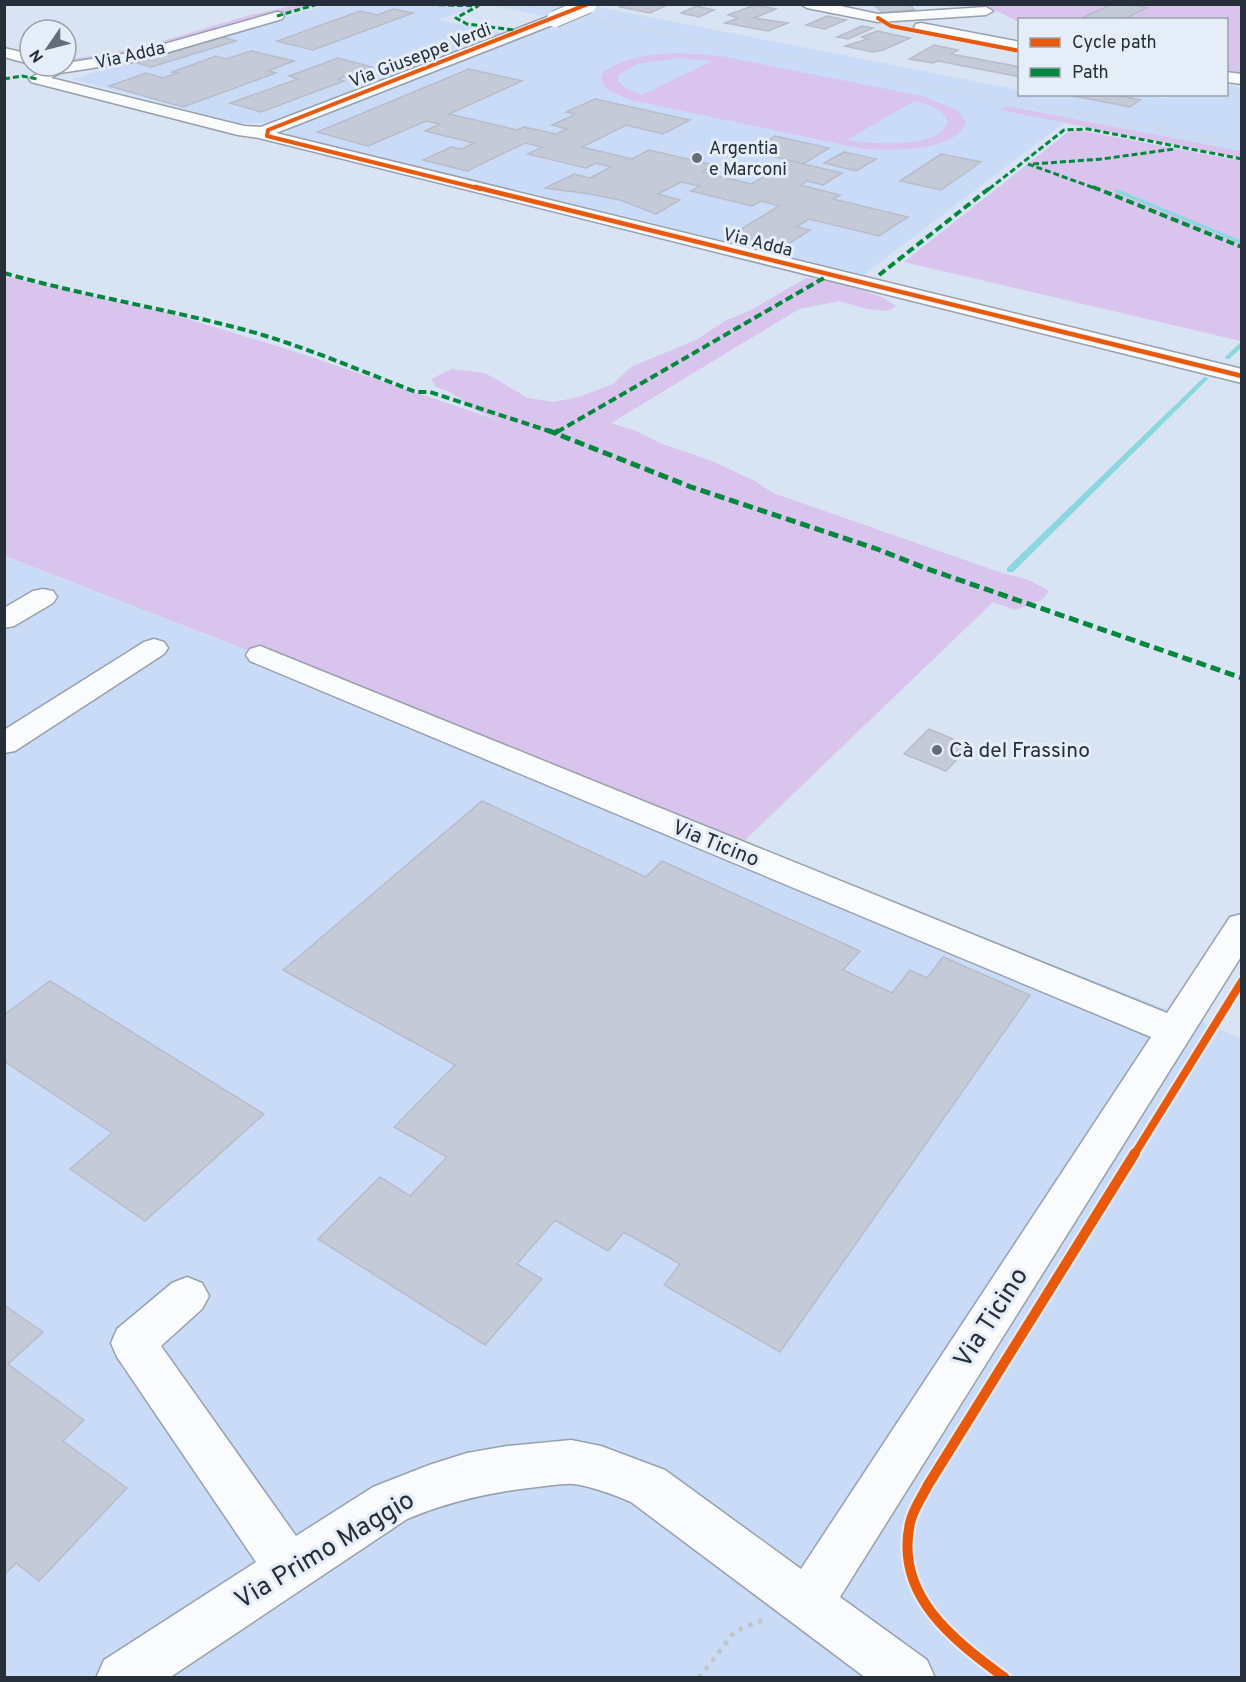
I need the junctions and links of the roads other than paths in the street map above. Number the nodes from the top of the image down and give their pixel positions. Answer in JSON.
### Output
{"nodes":[{"id":1,"x":807,"y":4,"type":"edge"},
{"id":2,"x":588,"y":5,"type":"edge"},
{"id":3,"x":986,"y":11,"type":"edge"},
{"id":4,"x":277,"y":16,"type":"dead end"},
{"id":5,"x":878,"y":18,"type":"junction"},
{"id":6,"x":1018,"y":47,"type":"edge"},
{"id":7,"x":78,"y":65,"type":"edge"},
{"id":8,"x":39,"y":78,"type":"edge"},
{"id":9,"x":267,"y":134,"type":"junction"},
{"id":10,"x":1242,"y":376,"type":"edge"},
{"id":11,"x":22,"y":592,"type":"edge"},
{"id":12,"x":4,"y":620,"type":"edge"},
{"id":13,"x":154,"y":648,"type":"dead end"},
{"id":14,"x":260,"y":655,"type":"dead end"},
{"id":15,"x":4,"y":744,"type":"edge"},
{"id":16,"x":1242,"y":926,"type":"edge"},
{"id":17,"x":1173,"y":1031,"type":"junction"},
{"id":18,"x":187,"y":1296,"type":"dead end"},
{"id":19,"x":289,"y":1568,"type":"junction"},
{"id":20,"x":808,"y":1603,"type":"junction"},
{"id":21,"x":122,"y":1677,"type":"edge"},
{"id":22,"x":909,"y":1677,"type":"edge"}],
"edges":[{"from":1,"to":5,"type":"street"},
{"from":2,"to":9,"type":"street","name":"Via Giuseppe Verdi","bridge":true},
{"from":3,"to":5,"type":"street"},
{"from":4,"to":7,"type":"street","name":"Via Adda"},
{"from":5,"to":6,"type":"street"},
{"from":8,"to":9,"type":"street","name":"Via Adda"},
{"from":9,"to":10,"type":"street","name":"Via Adda"},
{"from":11,"to":12,"type":"street"},
{"from":13,"to":15,"type":"street"},
{"from":14,"to":17,"type":"street","name":"Via Ticino"},
{"from":16,"to":17,"type":"street","name":"Via Ticino"},
{"from":17,"to":20,"type":"street","name":"Via Ticino"},
{"from":18,"to":19,"type":"street"},
{"from":19,"to":20,"type":"street","name":"Via Primo Maggio"},
{"from":19,"to":21,"type":"street","name":"Via Primo Maggio"},
{"from":20,"to":22,"type":"street","name":"Via Primo Maggio"}]}
